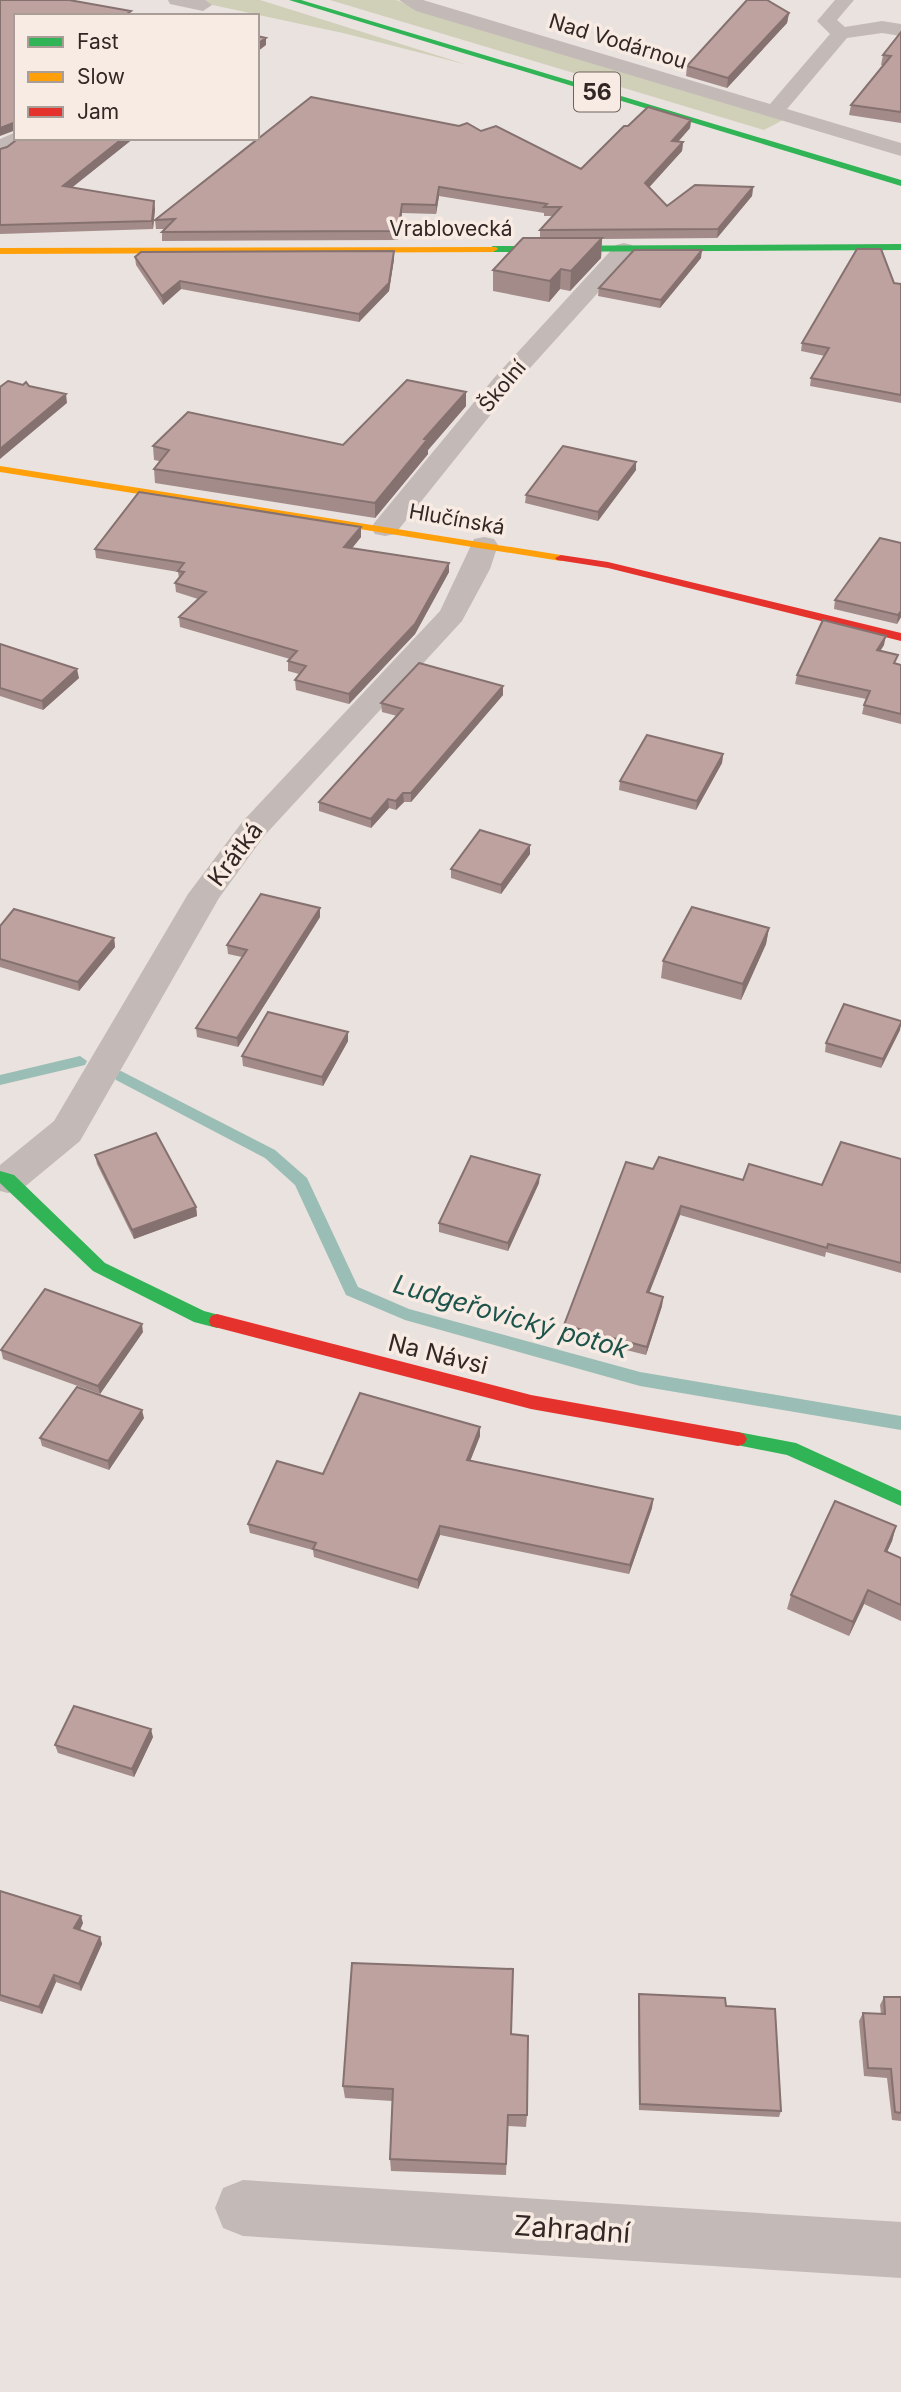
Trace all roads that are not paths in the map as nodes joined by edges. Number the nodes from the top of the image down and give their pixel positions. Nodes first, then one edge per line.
1 (177, 0) edge
2 (293, 0) edge
3 (408, 0) edge
4 (845, 0) edge
5 (195, 10) edge
6 (901, 30) edge
7 (841, 33) junction
8 (774, 112) junction
9 (901, 150) edge
10 (901, 183) edge
11 (901, 247) edge
12 (624, 250) junction
13 (0, 251) edge
14 (0, 469) edge
15 (385, 528) junction
16 (484, 545) junction
17 (901, 637) edge
18 (4, 1178) edge
19 (901, 1499) edge
20 (243, 2208) dead end
21 (901, 2250) edge

1 - 5 street
2 - 10 street, 56
3 - 8 street, Nad Vodárnou
4 - 7 street
6 - 7 street
7 - 8 street
8 - 9 street, Nad Vodárnou
11 - 12 street, Vrablovecká
12 - 13 street, Vrablovecká
12 - 15 street, Školní
14 - 15 street, Hlučínská
15 - 16 street, Hlučínská
16 - 17 street, Hlučínská
16 - 18 street, Krátká
18 - 19 street, Na Návsi
20 - 21 street, Zahradní

